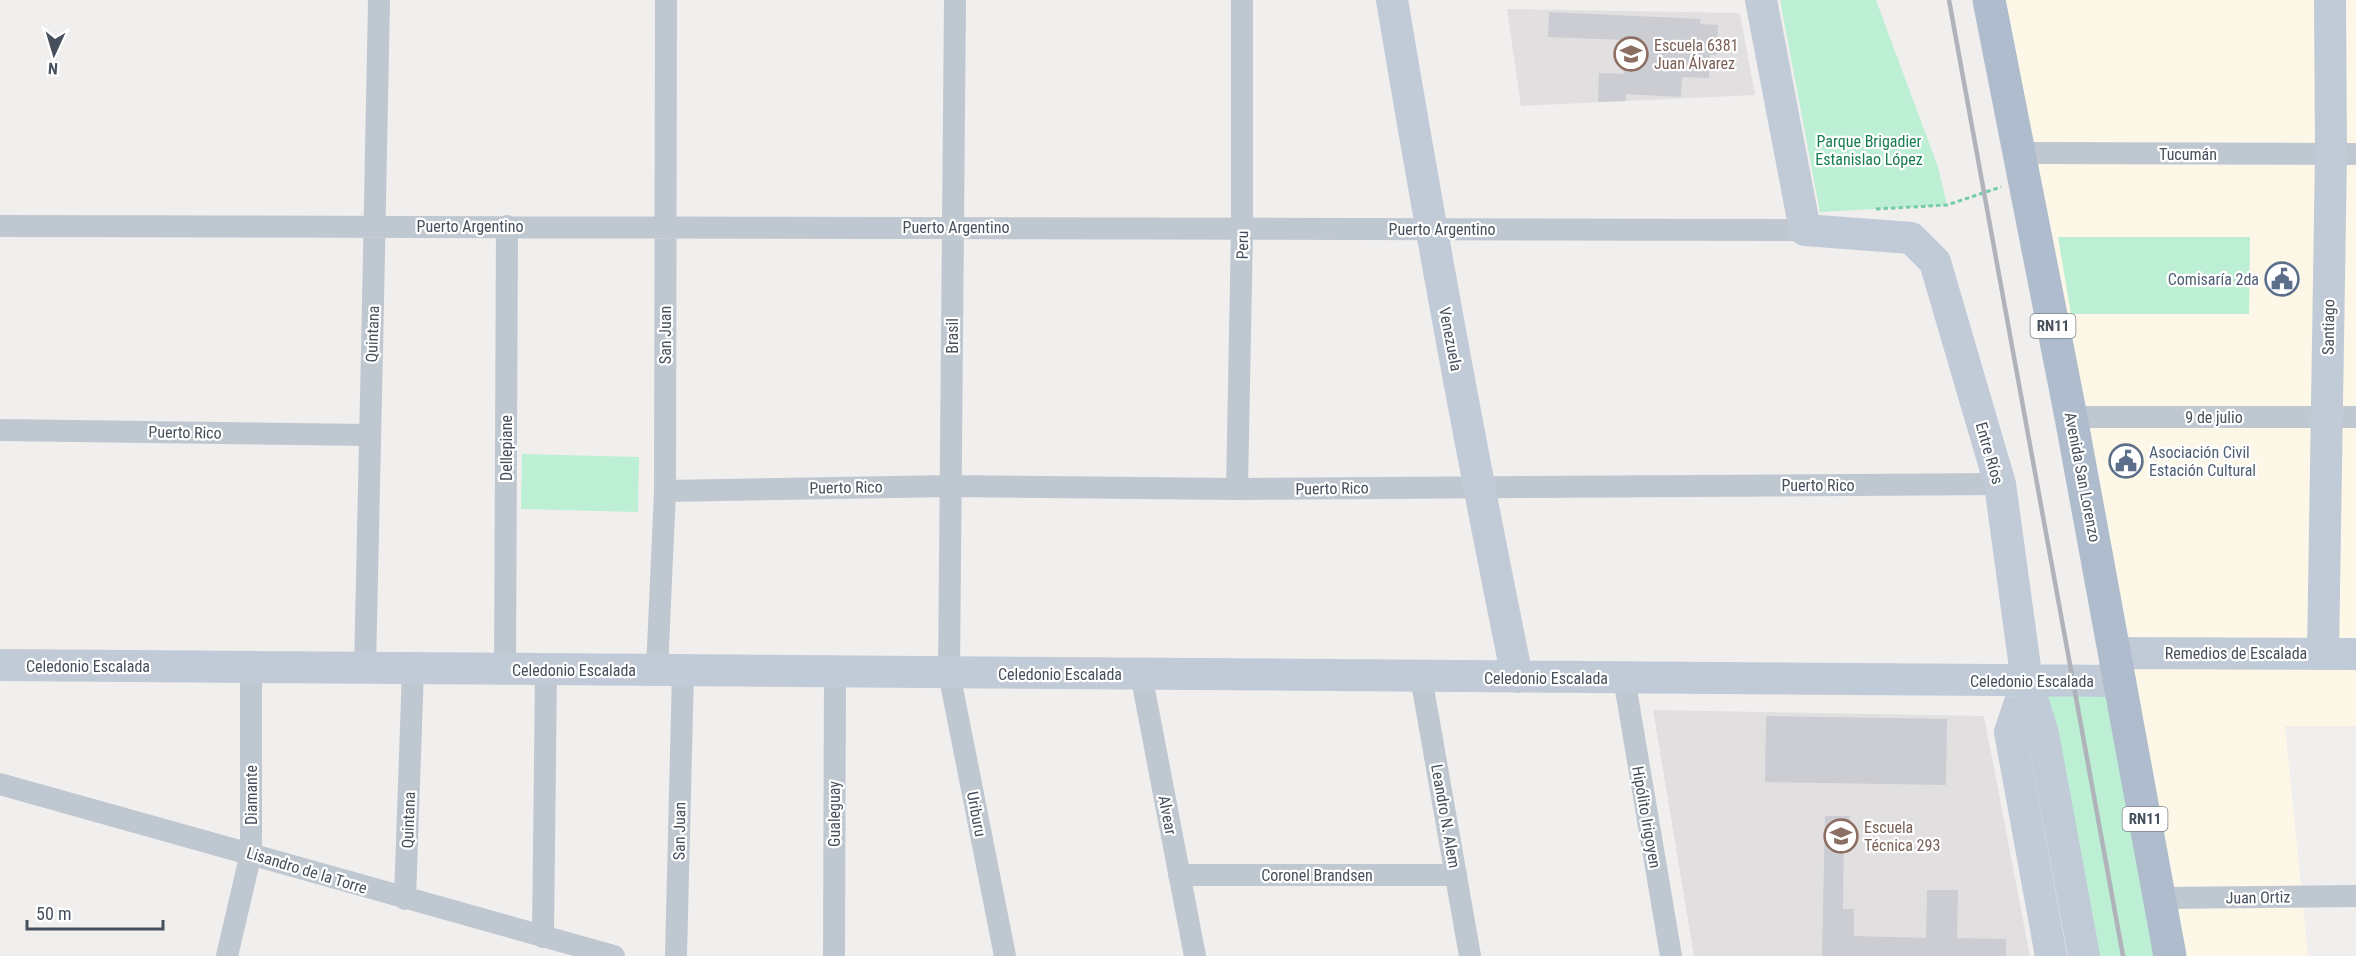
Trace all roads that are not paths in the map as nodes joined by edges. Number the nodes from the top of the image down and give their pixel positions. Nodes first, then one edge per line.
1 (379, 0) edge
2 (666, 0) edge
3 (955, 0) edge
4 (1242, 0) edge
5 (1392, 0) edge
6 (1761, 0) edge
7 (1989, 0) edge
8 (2330, 0) edge
9 (2344, 154) edge
10 (2023, 167) junction
11 (375, 225) junction
12 (0, 226) edge
13 (507, 226) junction
14 (952, 227) junction
15 (664, 228) junction
16 (1430, 229) junction
17 (1242, 230) junction
18 (1805, 230) junction
19 (1911, 238) joint
20 (2071, 417) junction
21 (2341, 418) edge
22 (0, 430) edge
23 (369, 435) junction
24 (2000, 484) junction
25 (952, 486) junction
26 (1478, 487) junction
27 (1237, 489) junction
28 (664, 491) junction
29 (2323, 654) junction
30 (2356, 654) edge
31 (0, 665) edge
32 (251, 667) junction
33 (2118, 667) junction
34 (365, 668) junction
35 (413, 669) junction
36 (505, 669) junction
37 (546, 670) junction
38 (670, 671) junction
39 (835, 672) junction
40 (949, 673) junction
41 (1141, 674) junction
42 (1421, 677) junction
43 (1517, 677) junction
44 (1624, 678) junction
45 (2027, 681) junction
46 (0, 784) edge
47 (251, 853) junction
48 (1179, 875) junction
49 (1456, 875) junction
50 (2356, 896) edge
51 (2160, 898) junction
52 (405, 899) junction
53 (543, 937) junction
54 (227, 956) edge
55 (614, 956) edge
56 (676, 956) edge
57 (834, 956) edge
58 (1005, 956) edge
59 (1194, 956) edge
60 (1470, 956) edge
61 (1671, 956) edge
62 (2051, 956) edge
63 (2084, 956) edge
64 (2170, 956) edge

1 - 11 street, Quintana
2 - 15 street, San Juan
3 - 14 street, Brasil
4 - 17 street, Peru
5 - 16 street, Venezuela
6 - 18 street
7 - 10 main road, Avenida San Lorenzo / RN11
8 - 9 street, Santiago
9 - 10 street, Tucumán
9 - 21 street, Santiago
10 - 20 main road, Avenida San Lorenzo / RN11
11 - 12 street, Puerto Argentino
11 - 13 street, Puerto Argentino
11 - 23 street, Quintana
13 - 15 street, Puerto Argentino
13 - 36 street, Dellepiane
14 - 15 street, Puerto Argentino
14 - 17 street, Puerto Argentino
14 - 25 street, Brasil
15 - 28 street, San Juan
16 - 17 street, Puerto Argentino
16 - 18 street, Puerto Argentino
16 - 26 street, Venezuela
17 - 27 street, Peru
18 - 19 street, Puerto Argentino
19 - 24 street, Entre Ríos
20 - 21 street, 9 de julio
20 - 33 main road, Avenida San Lorenzo / RN11
21 - 29 street, Santiago
22 - 23 street, Puerto Rico
23 - 34 street, Quintana
24 - 26 street, Puerto Rico
24 - 45 street, Entre Ríos
25 - 27 street, Puerto Rico
25 - 28 street, Puerto Rico
25 - 40 street, Brasil
26 - 27 street, Puerto Rico
26 - 43 street, Venezuela
28 - 38 street, San Juan
29 - 30 street, Remedios de Escalada
29 - 33 street, Remedios de Escalada
31 - 32 street, Celedonio Escalada
32 - 34 street, Celedonio Escalada
32 - 47 street, Diamante
33 - 45 street, Celedonio Escalada
33 - 51 main road, Avenida San Lorenzo / RN11
34 - 35 street, Celedonio Escalada
35 - 36 street, Celedonio Escalada
35 - 52 street, Quintana
36 - 37 street, Celedonio Escalada
37 - 38 street, Celedonio Escalada
37 - 53 street
38 - 39 street, Celedonio Escalada
38 - 56 street, San Juan
39 - 40 street, Celedonio Escalada
39 - 57 street, Gualeguay
40 - 41 street, Celedonio Escalada
40 - 58 street, Uriburu
41 - 42 street, Celedonio Escalada
41 - 48 street, Alvear
42 - 43 street, Celedonio Escalada
42 - 49 street, Leandro N. Alem
43 - 44 street, Celedonio Escalada
44 - 45 street, Celedonio Escalada
44 - 61 street, Hipólito Irigoyen
45 - 62 street, Entre Ríos
45 - 63 street, Entre Ríos
46 - 47 street, Lisandro de la Torre
47 - 52 street, Lisandro de la Torre
47 - 54 street, Diamante
48 - 49 street, Coronel Brandsen
48 - 59 street, Alvear
49 - 60 street, Leandro N. Alem
50 - 51 street, Juan Ortiz
51 - 64 main road, Avenida San Lorenzo / RN11
52 - 53 street, Lisandro de la Torre
53 - 55 street, Lisandro de la Torre

